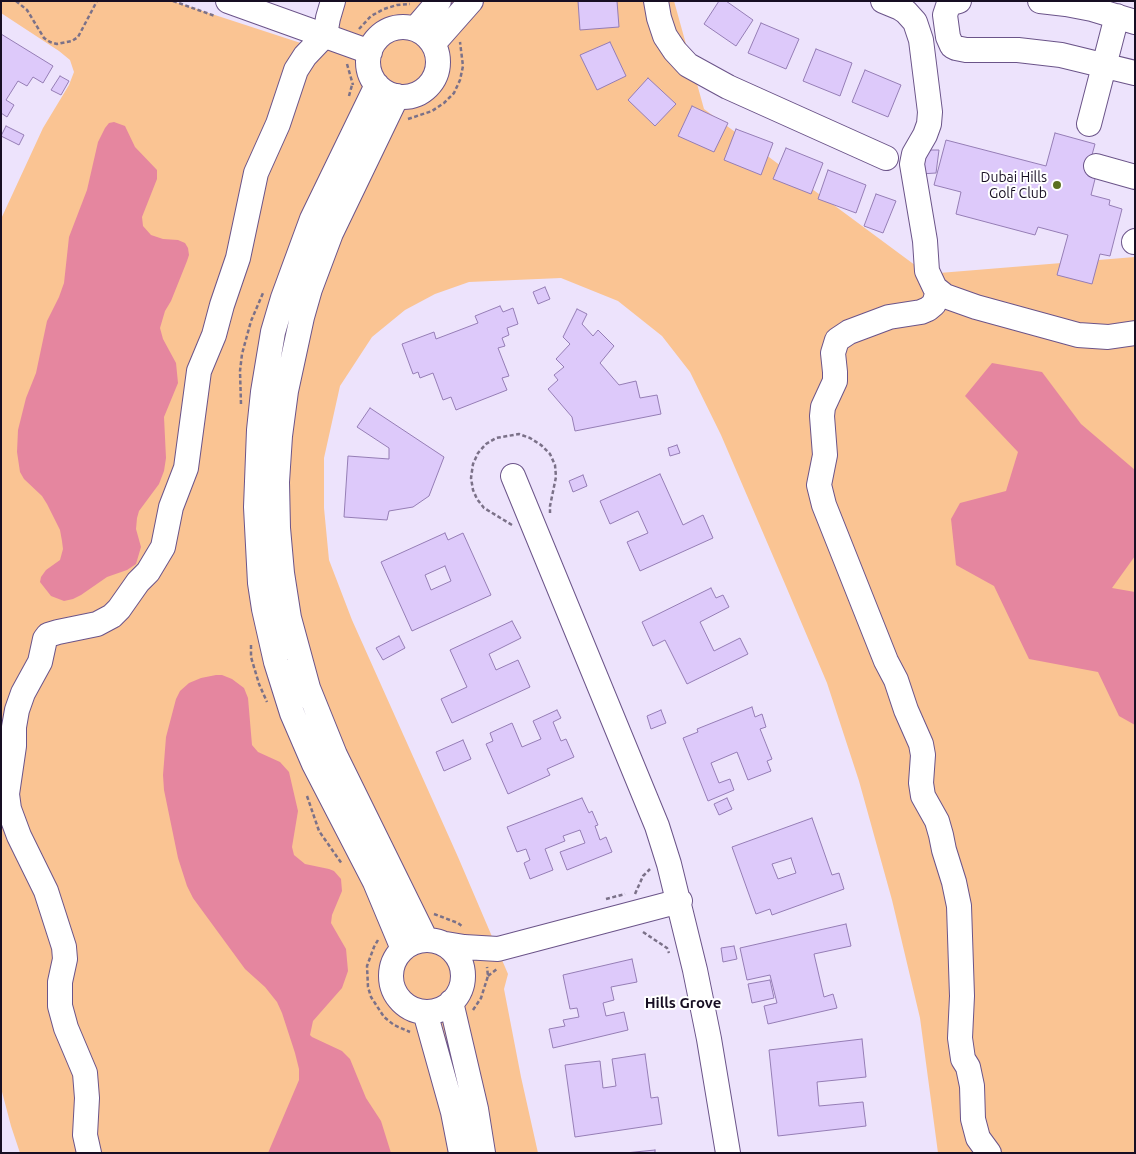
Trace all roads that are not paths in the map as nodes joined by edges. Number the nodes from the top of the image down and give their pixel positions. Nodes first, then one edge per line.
1 (228, 1) edge
2 (334, 1) edge
3 (439, 1) edge
4 (471, 1) edge
5 (656, 1) edge
6 (882, 1) edge
7 (959, 1) edge
8 (1040, 1) edge
9 (1126, 19) edge
10 (415, 29) junction
11 (325, 35) junction
12 (433, 44) junction
13 (370, 52) junction
14 (1104, 65) junction
15 (1135, 73) edge
16 (387, 99) junction
17 (1089, 124) dead end
18 (886, 158) dead end
19 (1096, 166) dead end
20 (1135, 177) edge
21 (938, 290) junction
22 (1135, 332) edge
23 (513, 476) dead end
24 (680, 901) junction
25 (436, 942) junction
26 (403, 949) junction
27 (501, 957) junction
28 (457, 994) junction
29 (425, 1012) junction
30 (88, 1153) edge
31 (460, 1153) edge
32 (483, 1153) edge
33 (728, 1153) edge
34 (989, 1153) edge

1 - 11 street
2 - 11 street
3 - 10 street
4 - 12 street
5 - 18 street
6 - 21 street
7 - 14 street
8 - 9 street
9 - 14 street
10 - 12 street
10 - 13 street
11 - 13 street
11 - 30 street
12 - 16 street
13 - 16 street
14 - 15 street
14 - 17 street
16 - 25 street
16 - 26 street
19 - 20 street
21 - 22 street
21 - 34 street
23 - 24 street
24 - 27 street
24 - 33 street
25 - 26 street
25 - 27 street
25 - 28 street
26 - 29 street
27 - 28 street
28 - 29 street
28 - 32 street
29 - 31 street

